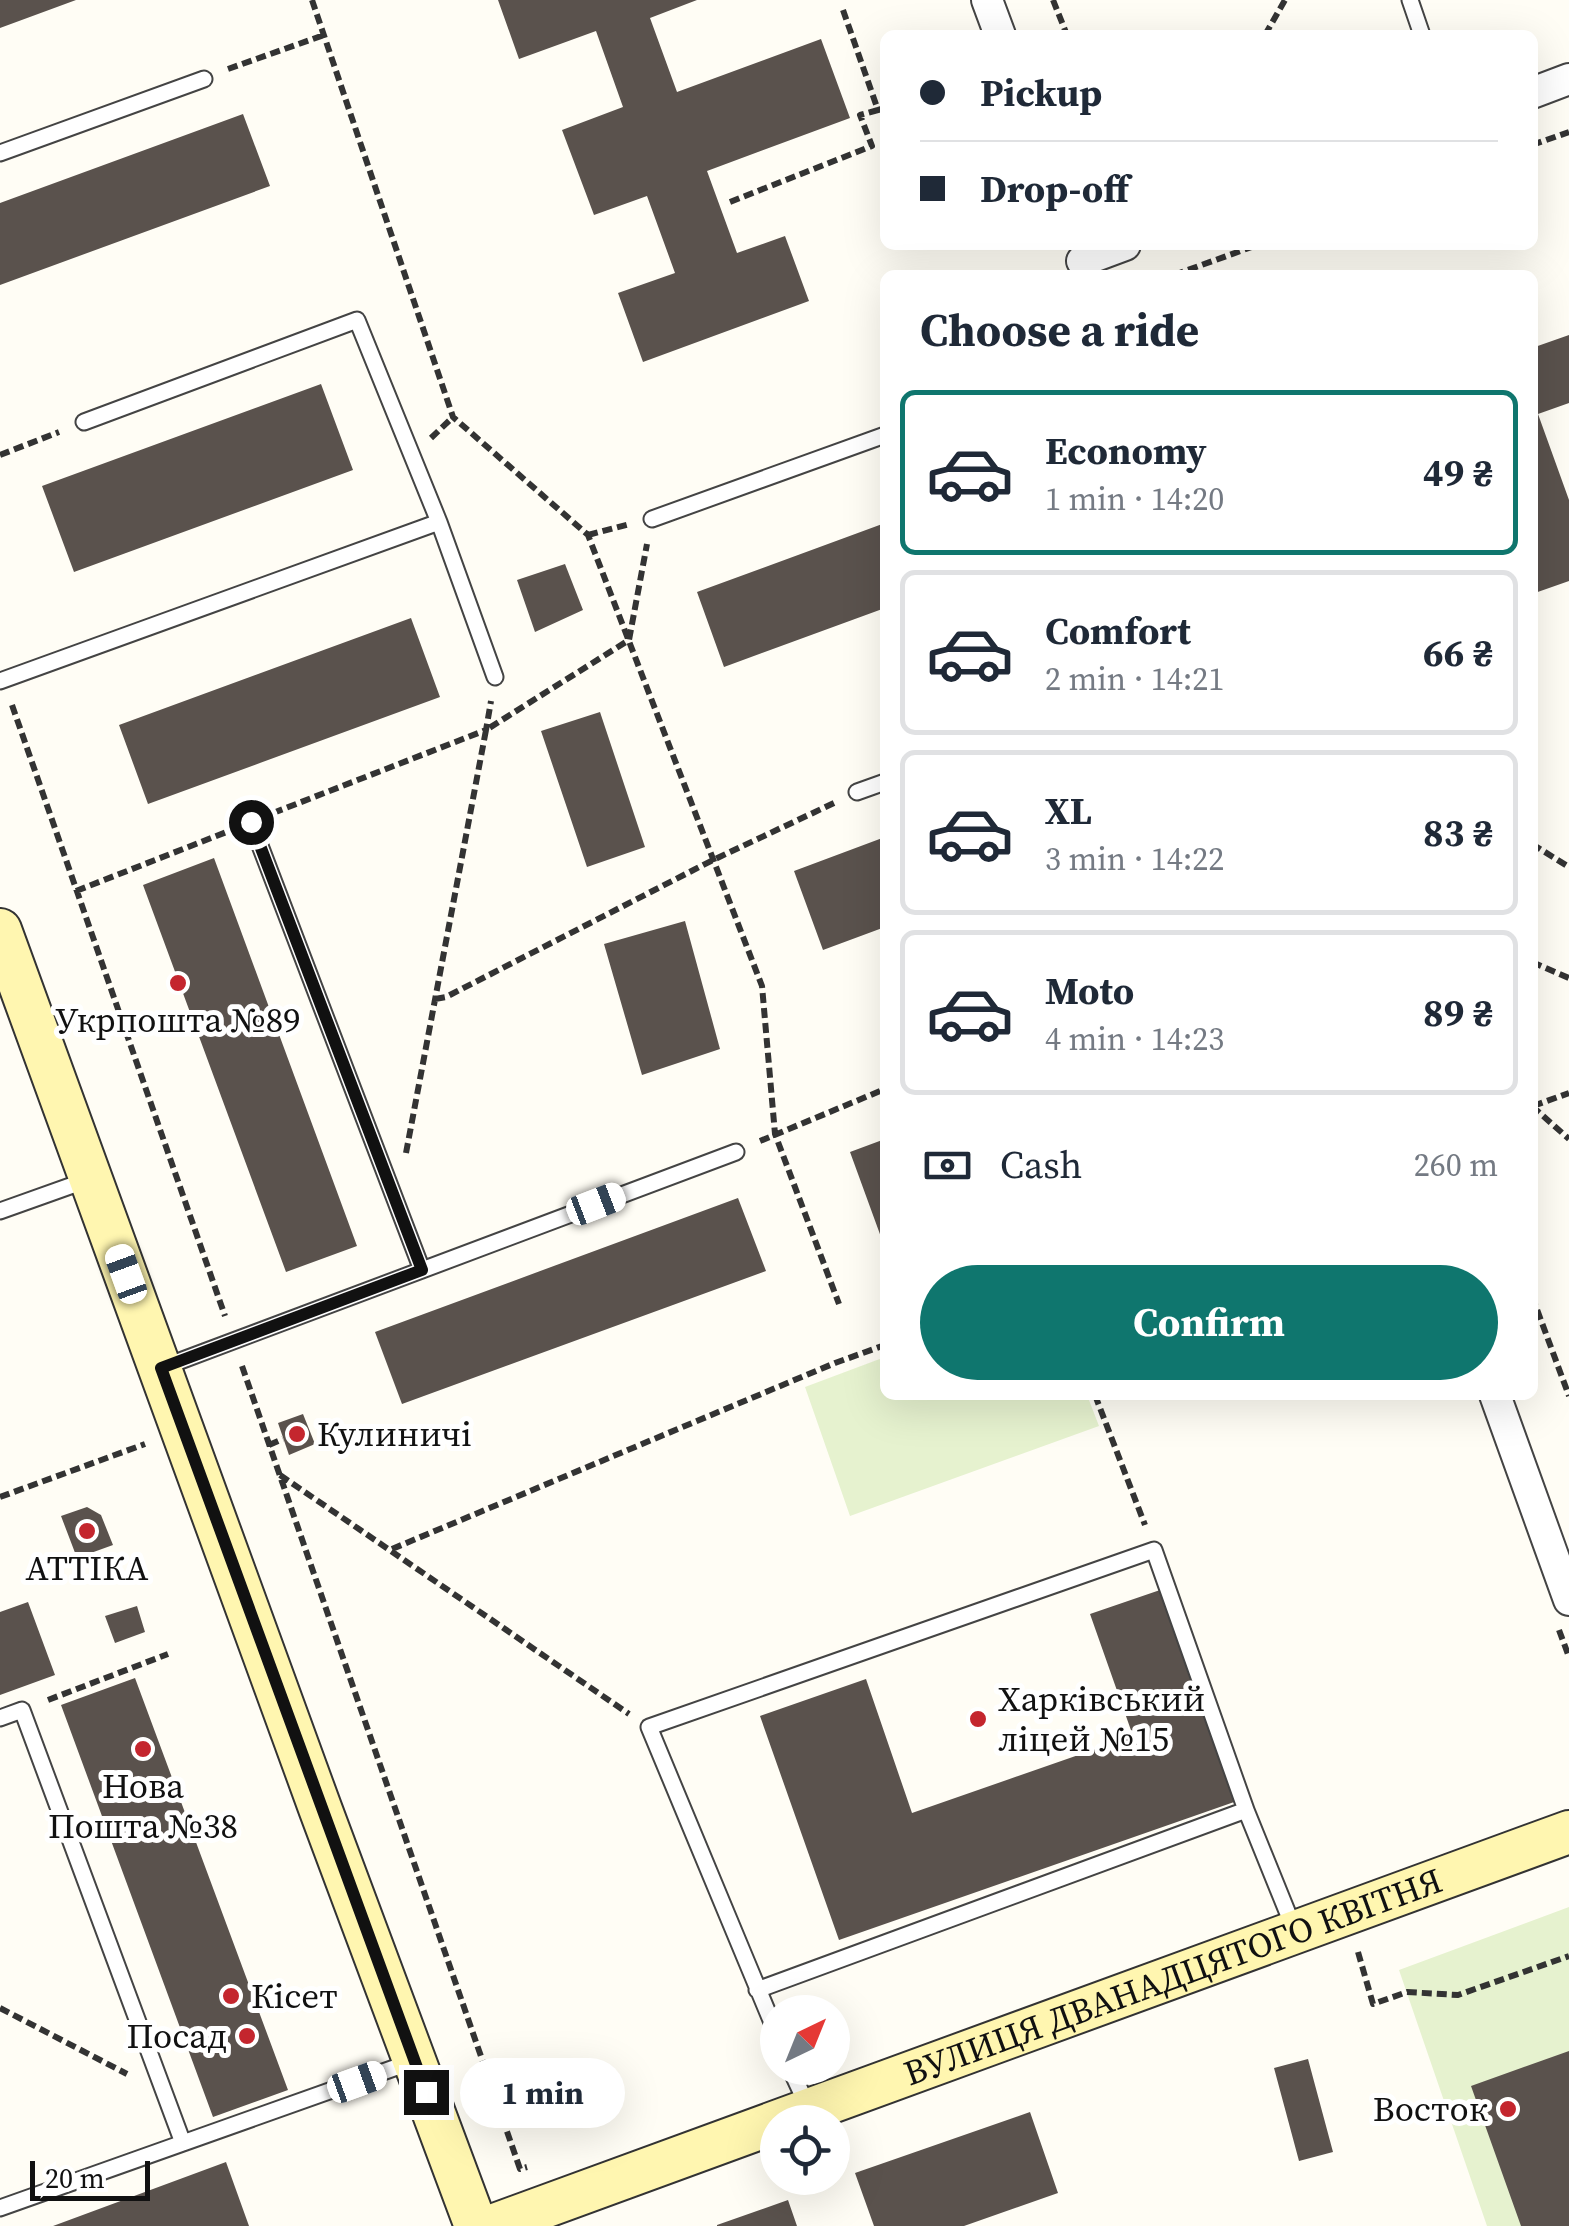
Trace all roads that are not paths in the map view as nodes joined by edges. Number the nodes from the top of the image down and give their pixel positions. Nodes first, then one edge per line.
1 (987, 0) edge
2 (1410, 0) edge
3 (998, 30) edge
4 (1420, 30) edge
5 (204, 79) road end
6 (1569, 79) edge
7 (1538, 91) edge
8 (0, 153) edge
9 (1111, 250) edge
10 (1082, 260) edge
11 (84, 422) road end
12 (880, 436) edge
13 (652, 519) road end
14 (438, 522) junction
15 (495, 677) dead end
16 (2, 681) edge
17 (880, 784) edge
18 (858, 792) road end
19 (251, 822) road end
20 (0, 930) edge
21 (736, 1152) road end
22 (91, 1178) junction
23 (0, 1211) edge
24 (422, 1270) junction
25 (161, 1368) junction
26 (1496, 1400) edge
27 (1569, 1600) edge
28 (0, 1718) edge
29 (1246, 1810) junction
30 (1569, 1832) edge
31 (1295, 1933) junction
32 (758, 1990) junction
33 (760, 1995) edge
34 (415, 2061) junction
35 (826, 2105) edge
36 (760, 2129) edge
37 (183, 2143) junction
38 (0, 2208) edge
39 (476, 2226) edge
40 (492, 2226) edge

1 - 3 street
2 - 4 lane
5 - 8 lane
6 - 7 street
9 - 10 street
11 - 14 lane
12 - 13 lane
14 - 15 lane
14 - 16 lane
17 - 18 lane
19 - 24 lane
20 - 22 main road
21 - 24 lane
22 - 23 lane
22 - 25 main road
24 - 25 lane
25 - 34 main road
26 - 27 street
28 - 37 lane
29 - 31 lane
29 - 32 lane
29 - 32 lane
30 - 31 main road, ВУЛИЦЯ ДВАНАДЦЯТОГО КВІТНЯ
31 - 35 main road, ВУЛИЦЯ ДВАНАДЦЯТОГО КВІТНЯ
32 - 33 lane
34 - 37 lane
34 - 39 main road
36 - 40 main road, ВУЛИЦЯ ДВАНАДЦЯТОГО КВІТНЯ
37 - 38 lane

